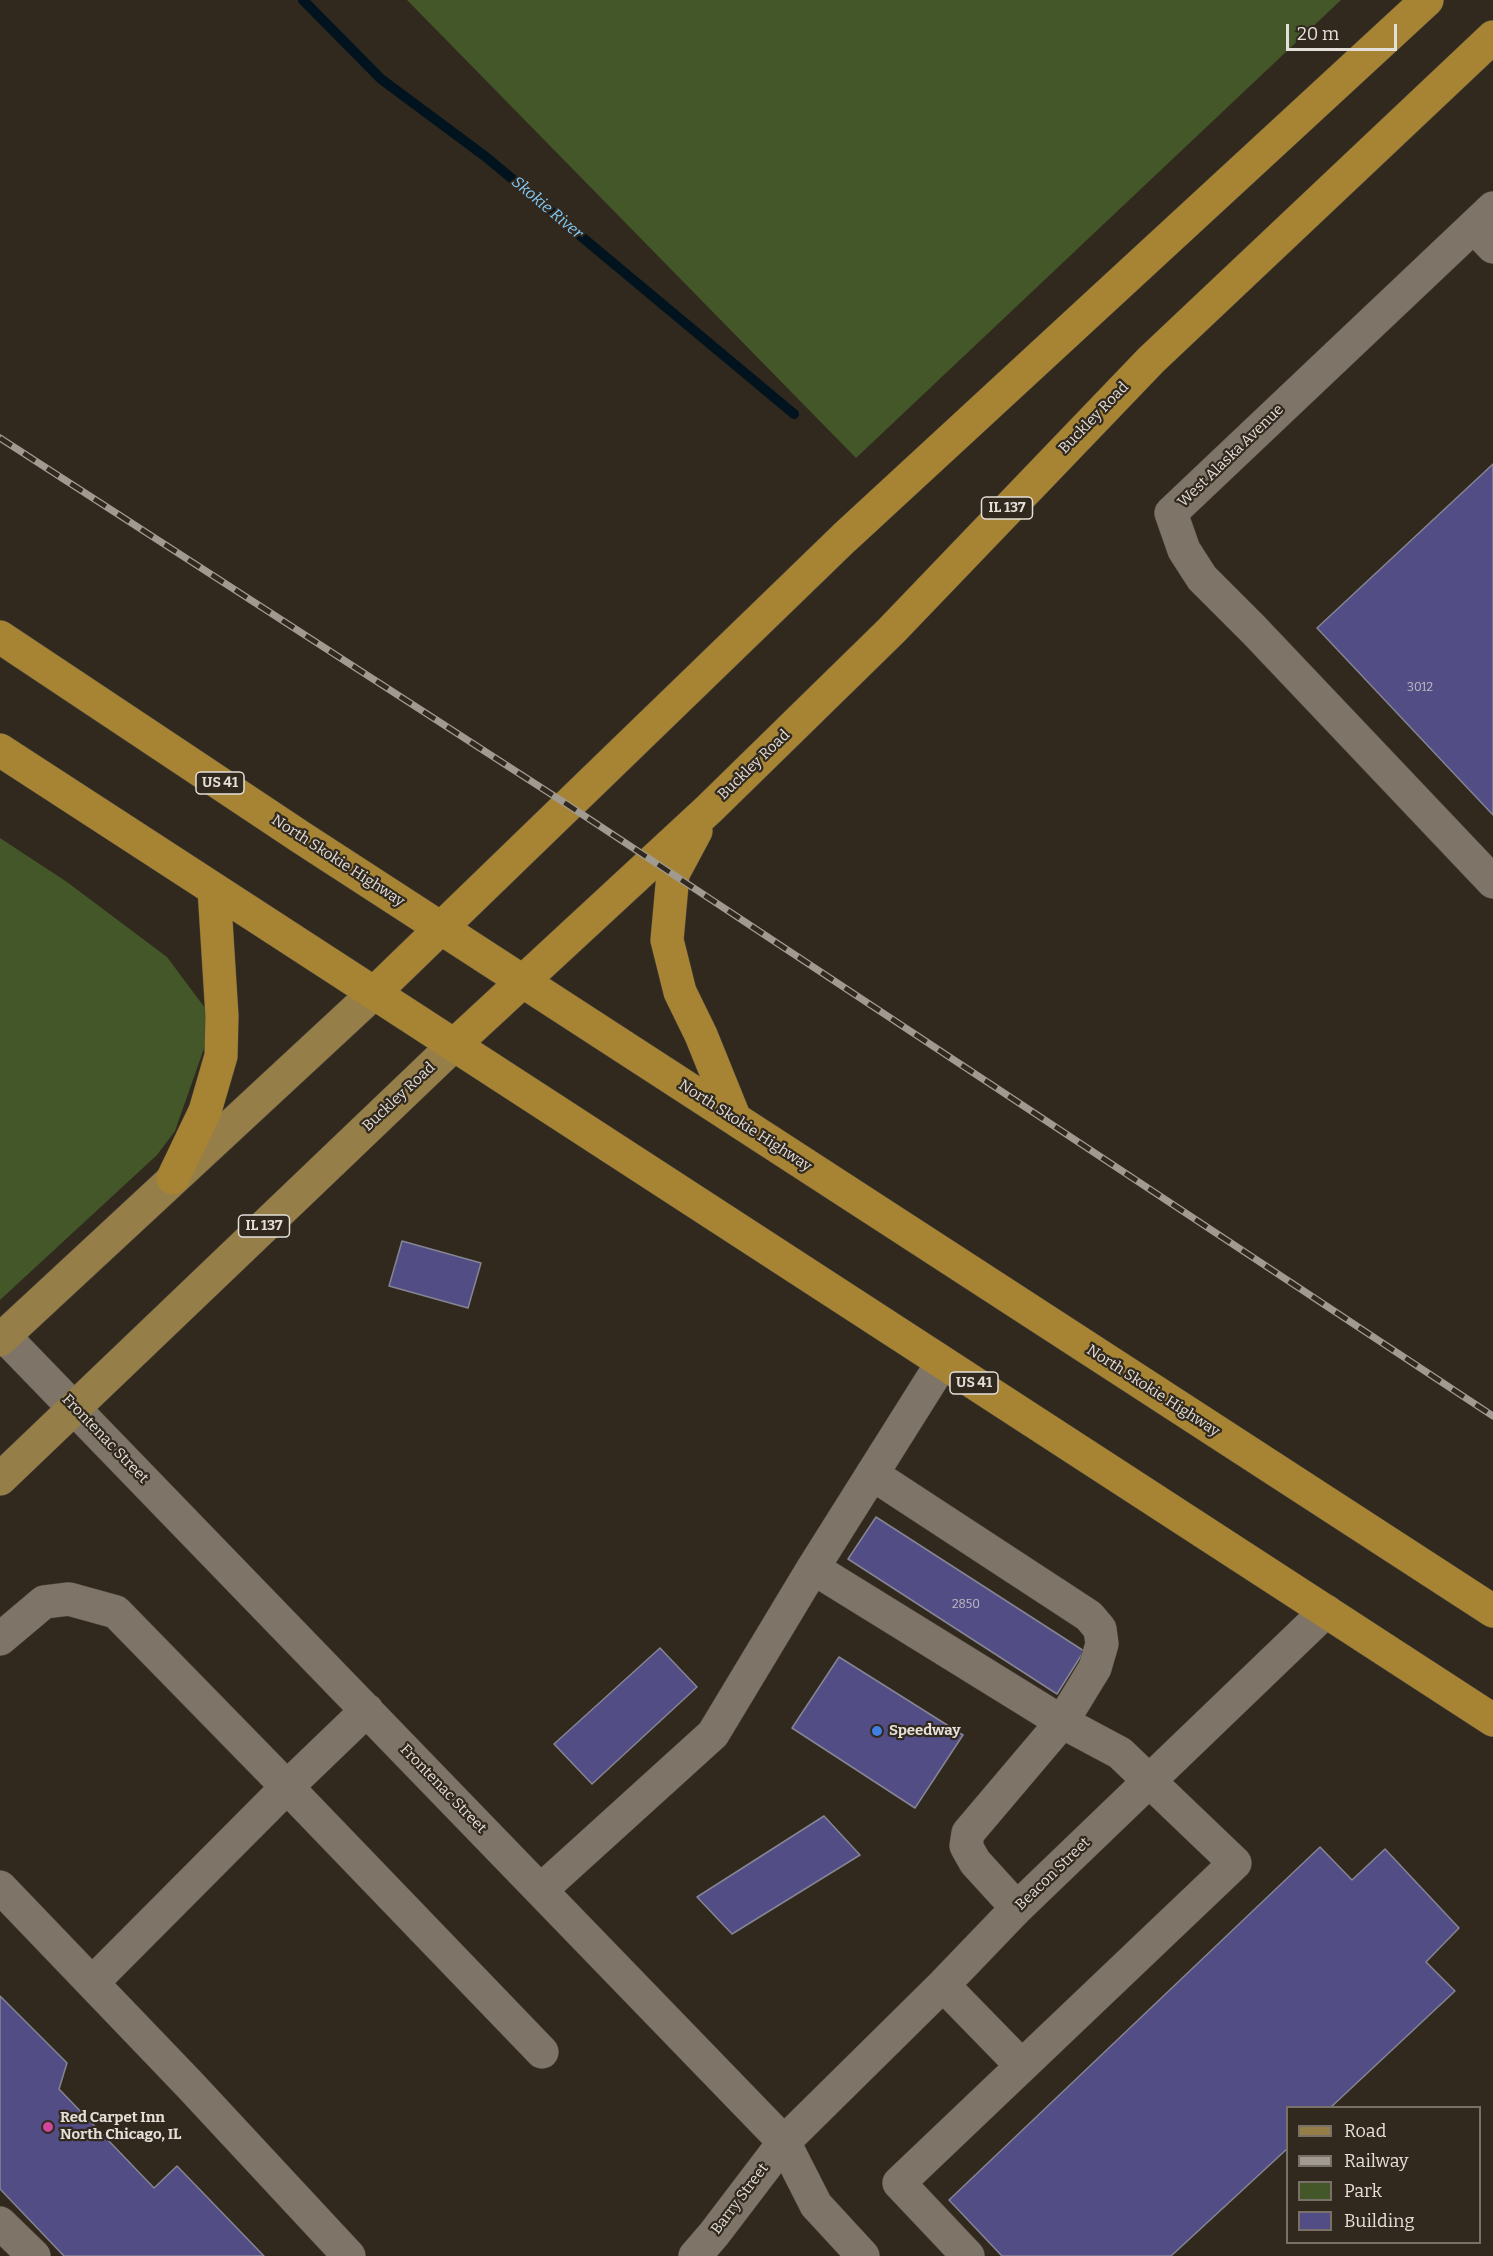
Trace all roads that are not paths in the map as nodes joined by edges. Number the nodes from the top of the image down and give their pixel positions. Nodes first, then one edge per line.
1 (1426, 0) edge
2 (1493, 37) edge
3 (1487, 227) edge
4 (0, 637) edge
5 (0, 750) edge
6 (709, 808) junction
7 (1493, 882) edge
8 (214, 889) junction
9 (441, 927) junction
10 (523, 981) junction
11 (375, 992) junction
12 (455, 1044) junction
13 (735, 1119) junction
14 (173, 1178) junction
15 (2, 1338) edge
16 (942, 1363) junction
17 (75, 1408) junction
18 (872, 1474) junction
19 (0, 1479) edge
20 (813, 1568) junction
21 (1326, 1611) junction
22 (1493, 1611) edge
23 (0, 1639) edge
24 (367, 1710) junction
25 (1493, 1720) edge
26 (1062, 1722) junction
27 (1150, 1782) junction
28 (287, 1786) junction
29 (0, 1887) edge
30 (541, 1890) junction
31 (1017, 1908) junction
32 (92, 1983) junction
33 (943, 1985) junction
34 (542, 2052) dead end
35 (1022, 2066) junction
36 (784, 2142) junction
37 (0, 2223) edge
38 (34, 2256) edge
39 (350, 2256) edge
40 (695, 2256) edge
41 (862, 2256) edge
42 (968, 2256) edge

1 - 9 highway
2 - 6 highway, Buckley Road / IL 137
3 - 7 street, West Alaska Avenue
4 - 9 highway, North Skokie Highway / US 41
5 - 8 highway, US 41
6 - 10 highway, Buckley Road / IL 137
6 - 13 highway
8 - 11 highway, US 41
8 - 14 highway
9 - 10 highway, North Skokie Highway / US 41
9 - 11 highway
10 - 12 highway, Buckley Road / IL 137
10 - 13 highway, North Skokie Highway / US 41
11 - 12 highway, US 41
11 - 14 main road
12 - 16 highway, US 41
12 - 17 main road, Buckley Road / IL 137
13 - 22 highway, North Skokie Highway / US 41
14 - 15 main road
15 - 17 street, Frontenac Street
16 - 18 street
16 - 21 highway, US 41
17 - 19 main road, Buckley Road / IL 137
17 - 24 street, Frontenac Street
18 - 20 street
18 - 26 street
20 - 26 street
20 - 30 street
21 - 25 highway, US 41
21 - 27 street, Beacon Street
23 - 28 street
24 - 28 street
24 - 30 street, Frontenac Street
26 - 27 street
26 - 31 street
27 - 31 street, Beacon Street
27 - 35 street
28 - 32 street
28 - 34 street
29 - 32 street
30 - 36 street, Frontenac Street
31 - 33 street, Beacon Street
32 - 39 street
33 - 35 street
33 - 36 street, Beacon Street
35 - 42 street
36 - 40 street, Barry Street
36 - 41 street, Frontenac Street
37 - 38 street

